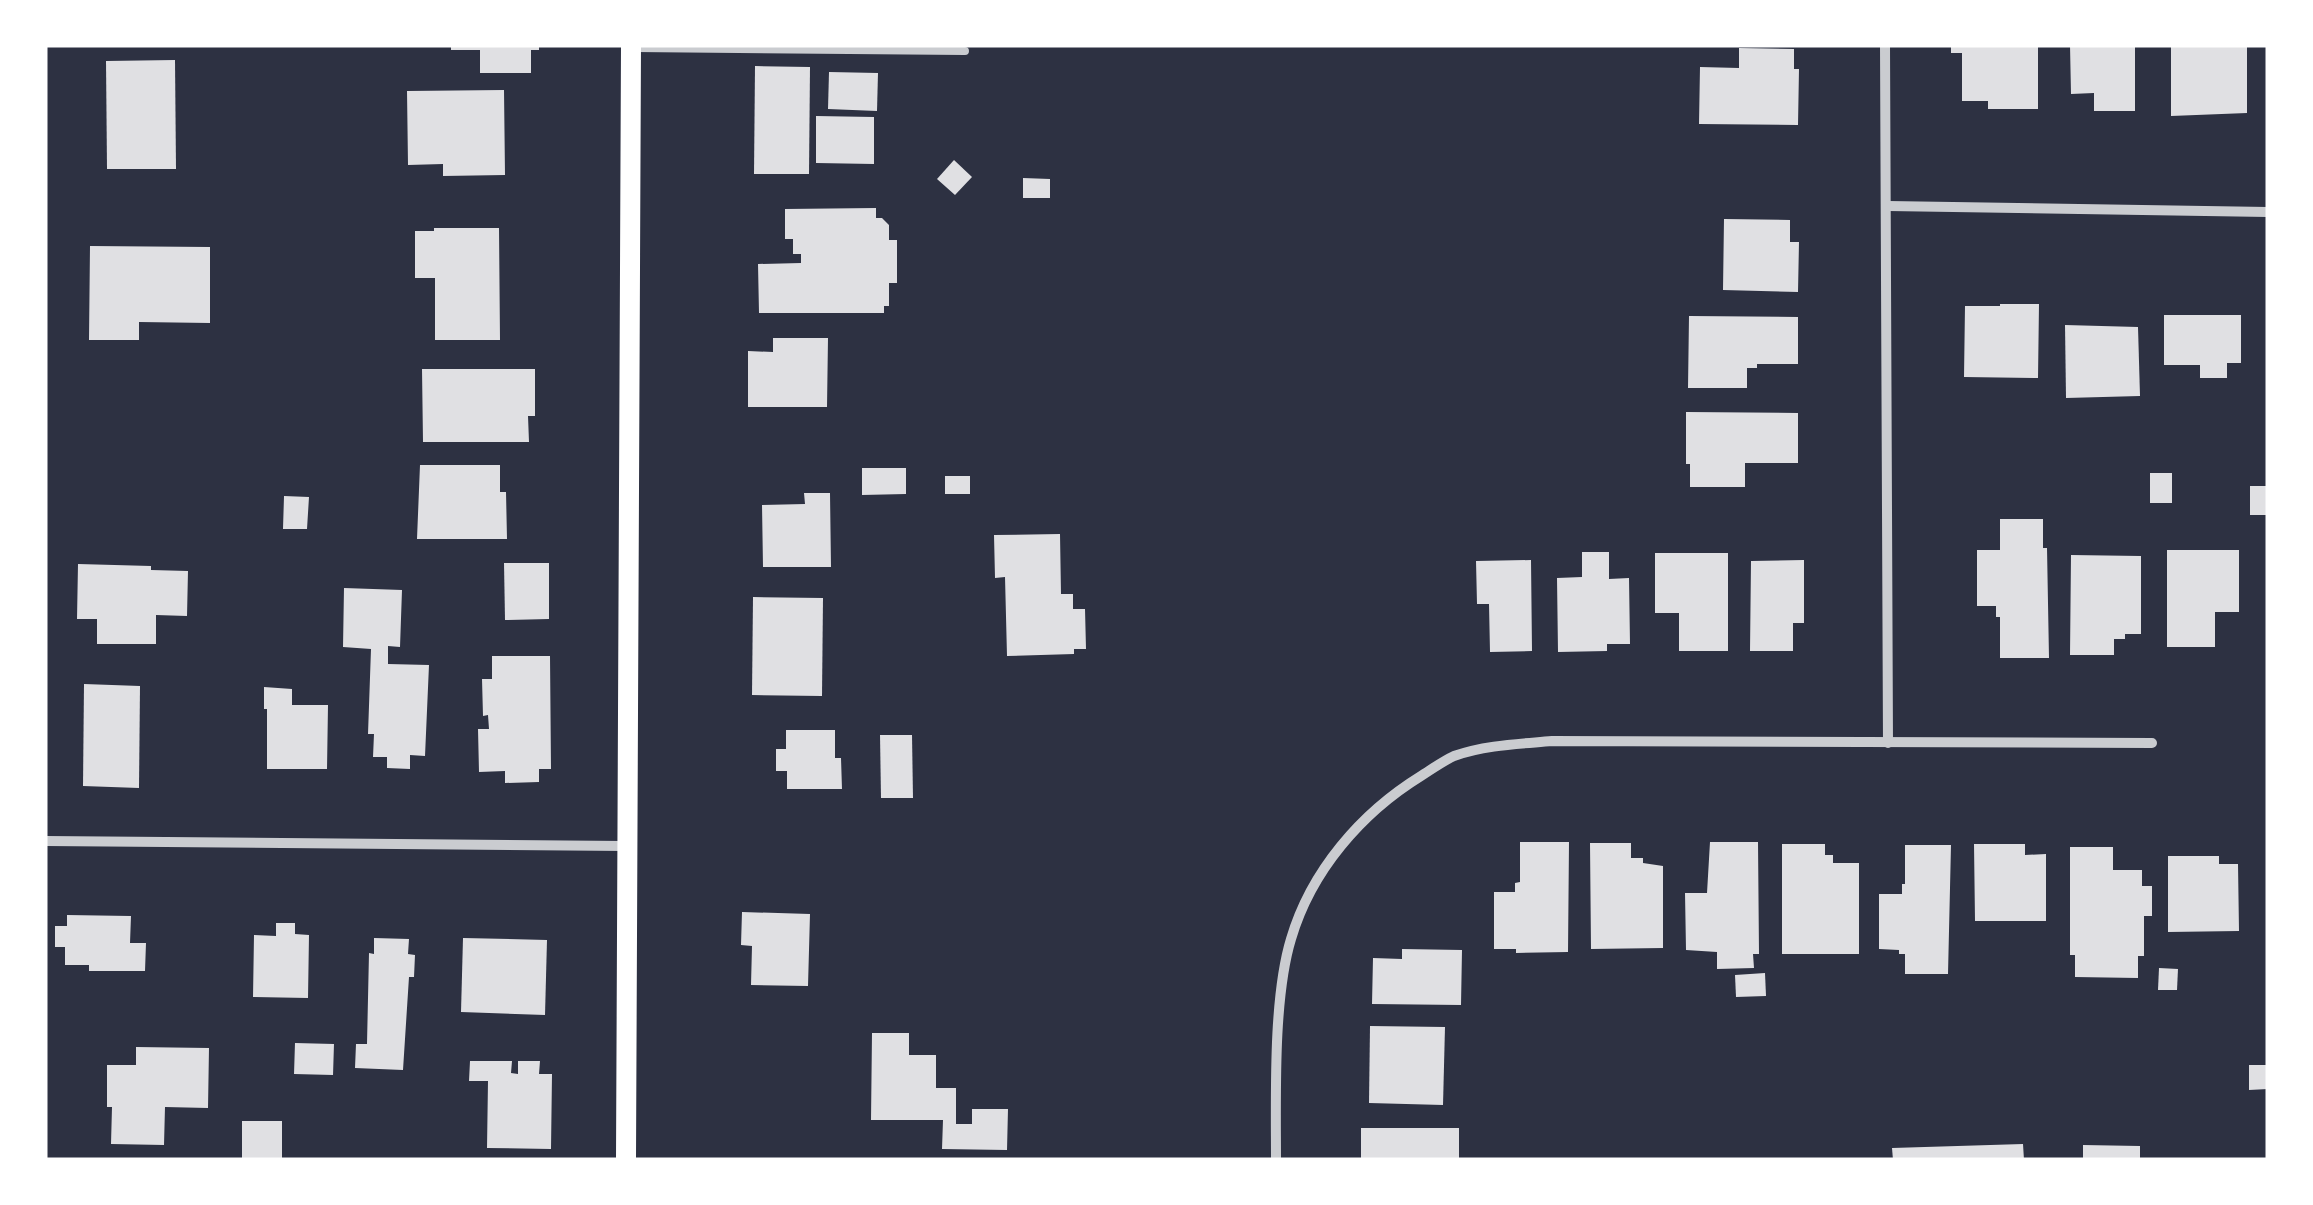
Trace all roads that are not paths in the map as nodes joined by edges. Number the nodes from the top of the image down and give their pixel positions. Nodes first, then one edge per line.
1 (1885, 45) edge
2 (630, 46) edge
3 (928, 48) edge
4 (965, 51) dead end
5 (1888, 206) junction
6 (2268, 212) edge
7 (1888, 742) junction
8 (2152, 742) dead end
9 (45, 842) edge
10 (625, 846) junction
11 (626, 1160) edge
12 (1276, 1160) edge

1 - 5 street
2 - 3 lane
2 - 10 main road
3 - 4 lane
5 - 6 street
5 - 7 street
7 - 8 street
7 - 12 street
9 - 10 street
10 - 11 main road

